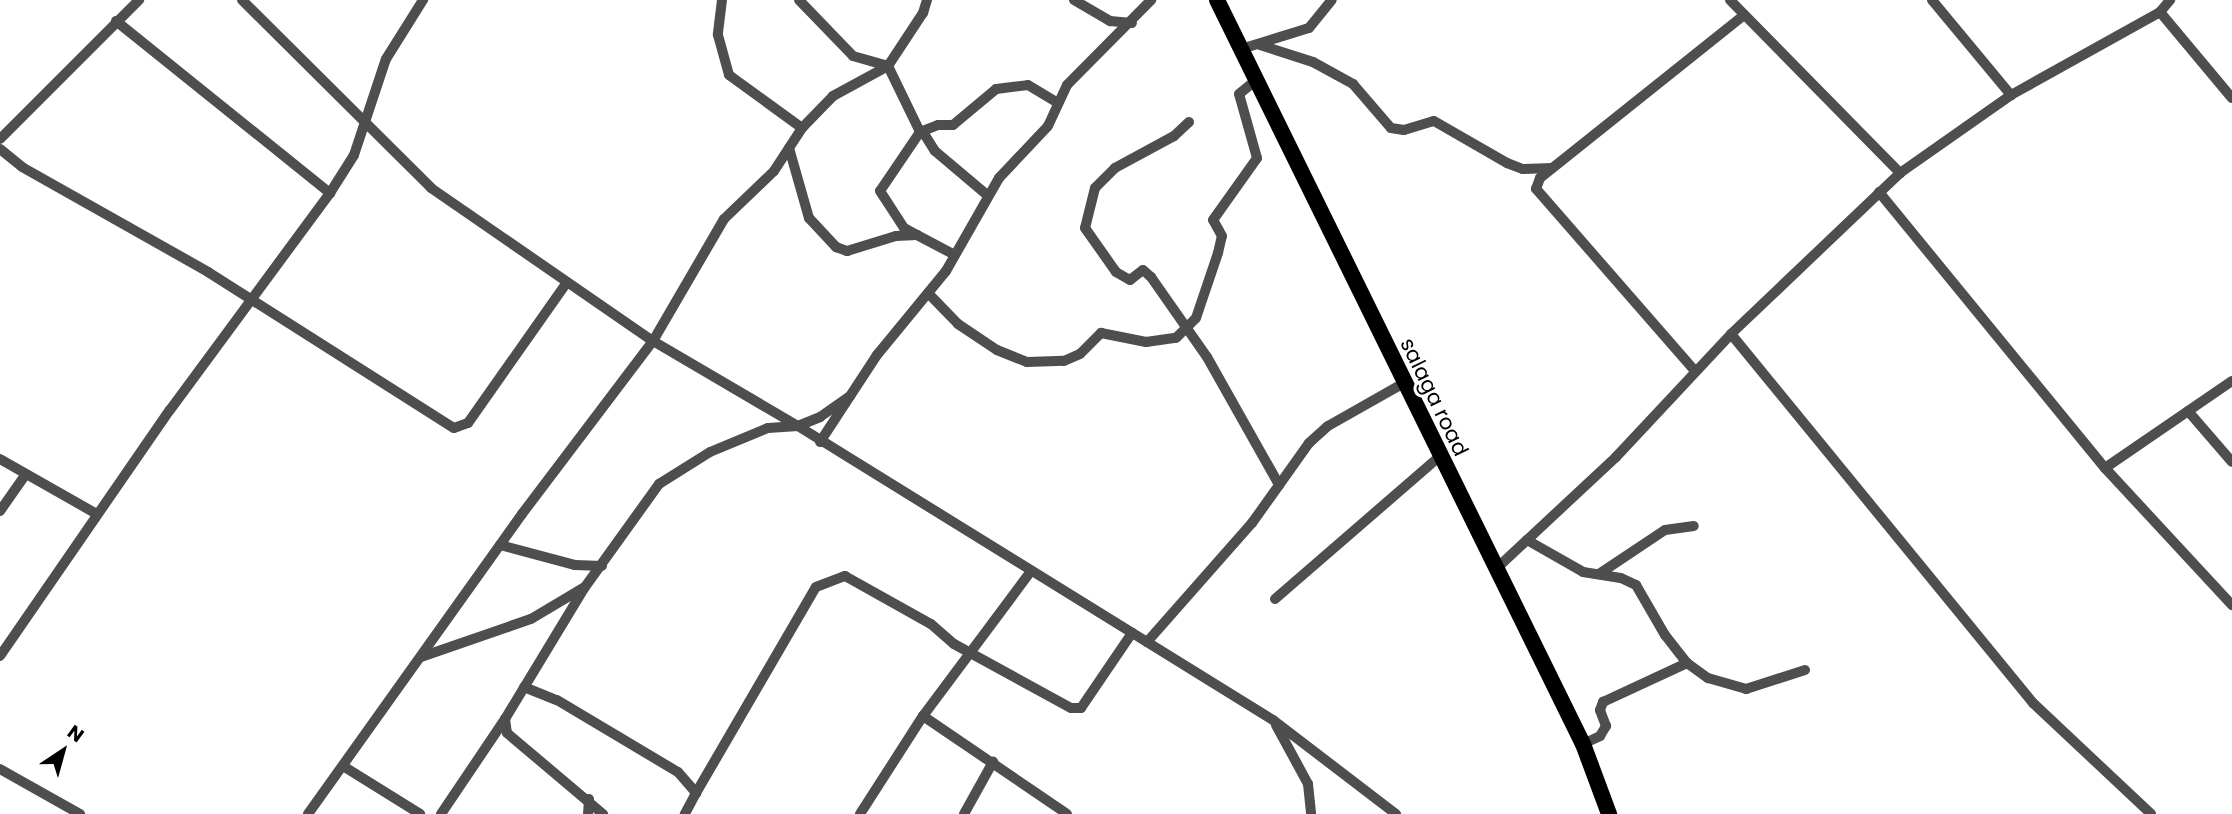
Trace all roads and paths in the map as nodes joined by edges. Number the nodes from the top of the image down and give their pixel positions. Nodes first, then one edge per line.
1 (139, 0) edge
2 (242, 0) edge
3 (423, 0) edge
4 (722, 0) edge
5 (799, 0) edge
6 (926, 0) edge
7 (1074, 0) edge
8 (1151, 0) edge
9 (1217, 0) edge
10 (1332, 0) edge
11 (1730, 0) edge
12 (1932, 0) edge
13 (2170, 0) edge
14 (2160, 12) junction
15 (1744, 15) junction
16 (116, 21) junction
17 (1132, 23) junction
18 (1260, 45) junction
19 (1241, 49) junction
20 (888, 66) junction
21 (1256, 80) junction
22 (2011, 95) junction
23 (2232, 98) edge
24 (1058, 103) junction
25 (367, 122) junction
26 (1189, 122) dead end
27 (802, 128) junction
28 (921, 132) junction
29 (0, 139) edge
30 (789, 148) junction
31 (0, 149) edge
32 (1553, 168) junction
33 (1900, 173) junction
34 (1880, 192) junction
35 (330, 193) junction
36 (988, 195) junction
37 (917, 235) junction
38 (953, 254) junction
39 (567, 282) junction
40 (928, 293) junction
41 (251, 300) junction
42 (1188, 327) junction
43 (1731, 334) junction
44 (653, 341) junction
45 (1695, 371) junction
46 (2232, 381) edge
47 (1404, 383) junction
48 (850, 396) junction
49 (2188, 411) junction
50 (798, 426) junction
51 (820, 442) junction
52 (1440, 456) junction
53 (0, 459) edge
54 (2232, 462) edge
55 (2105, 468) junction
56 (26, 474) junction
57 (1279, 485) junction
58 (0, 511) edge
59 (97, 514) junction
60 (1695, 526) dead end
61 (1527, 540) junction
62 (500, 545) junction
63 (602, 566) junction
64 (1497, 568) junction
65 (1031, 571) junction
66 (1599, 574) junction
67 (584, 587) junction
68 (1275, 599) dead end
69 (2232, 605) edge
70 (1132, 633) junction
71 (1147, 642) junction
72 (975, 652) junction
73 (0, 656) edge
74 (420, 657) junction
75 (1687, 663) junction
76 (1805, 670) dead end
77 (524, 687) junction
78 (923, 716) junction
79 (505, 719) junction
80 (1273, 720) junction
81 (1583, 744) junction
82 (993, 762) junction
83 (343, 766) junction
84 (0, 769) edge
85 (696, 793) junction
86 (589, 799) junction
87 (80, 814) edge
88 (308, 814) edge
89 (420, 814) edge
90 (440, 814) edge
91 (589, 814) edge
92 (603, 814) edge
93 (685, 814) edge
94 (860, 814) edge
95 (964, 814) edge
96 (1067, 814) edge
97 (1311, 814) edge
98 (1396, 814) edge
99 (1609, 814) edge
100 (2151, 814) edge

1 - 16 street
2 - 25 street
3 - 25 street
4 - 27 street
5 - 20 street
6 - 20 street
7 - 17 street
8 - 17 street
9 - 19 main road, salaga road
10 - 18 street
11 - 15 street
12 - 22 street
13 - 14 street
14 - 22 street
14 - 23 street
15 - 32 street
15 - 33 street
16 - 29 street
16 - 35 street
17 - 24 street
18 - 19 street
18 - 32 street
19 - 21 main road, salaga road
20 - 27 street
20 - 28 street
21 - 42 street
21 - 47 main road, salaga road
22 - 33 street
24 - 28 street
24 - 36 street
25 - 35 street
25 - 39 street
26 - 42 street
27 - 30 street
28 - 36 street
28 - 37 street
30 - 37 street
30 - 44 street
31 - 41 street
32 - 45 street
33 - 34 street
34 - 43 street
34 - 55 street
35 - 41 street
36 - 38 street
37 - 38 street
38 - 40 street
39 - 41 street
39 - 44 street
40 - 42 street
40 - 48 street
41 - 59 street
42 - 57 street
43 - 45 street
43 - 100 street
44 - 50 street
44 - 62 street
45 - 61 street
46 - 49 street
47 - 52 main road, salaga road
47 - 57 street
48 - 50 street
48 - 51 street
49 - 54 street
49 - 55 street
50 - 51 street
50 - 63 street
51 - 65 street
52 - 64 main road, salaga road
52 - 68 street
53 - 56 street
55 - 69 street
56 - 58 street
56 - 59 street
57 - 71 street
59 - 73 street
60 - 66 street
61 - 64 street
61 - 66 street
62 - 63 street
62 - 74 street
63 - 67 street
64 - 81 main road, salaga road
65 - 70 street
65 - 72 street
66 - 75 street
67 - 74 street
67 - 77 street
70 - 71 street
70 - 72 street
71 - 80 street
72 - 78 street
72 - 85 street
74 - 83 street
75 - 76 street
75 - 81 street
77 - 79 street
77 - 85 street
78 - 82 street
78 - 94 street
79 - 86 street
79 - 90 street
80 - 97 street
80 - 98 street
81 - 99 main road, salaga road
82 - 95 street
82 - 96 street
83 - 88 street
83 - 89 street
84 - 87 street
85 - 93 street
86 - 91 street
86 - 92 street

